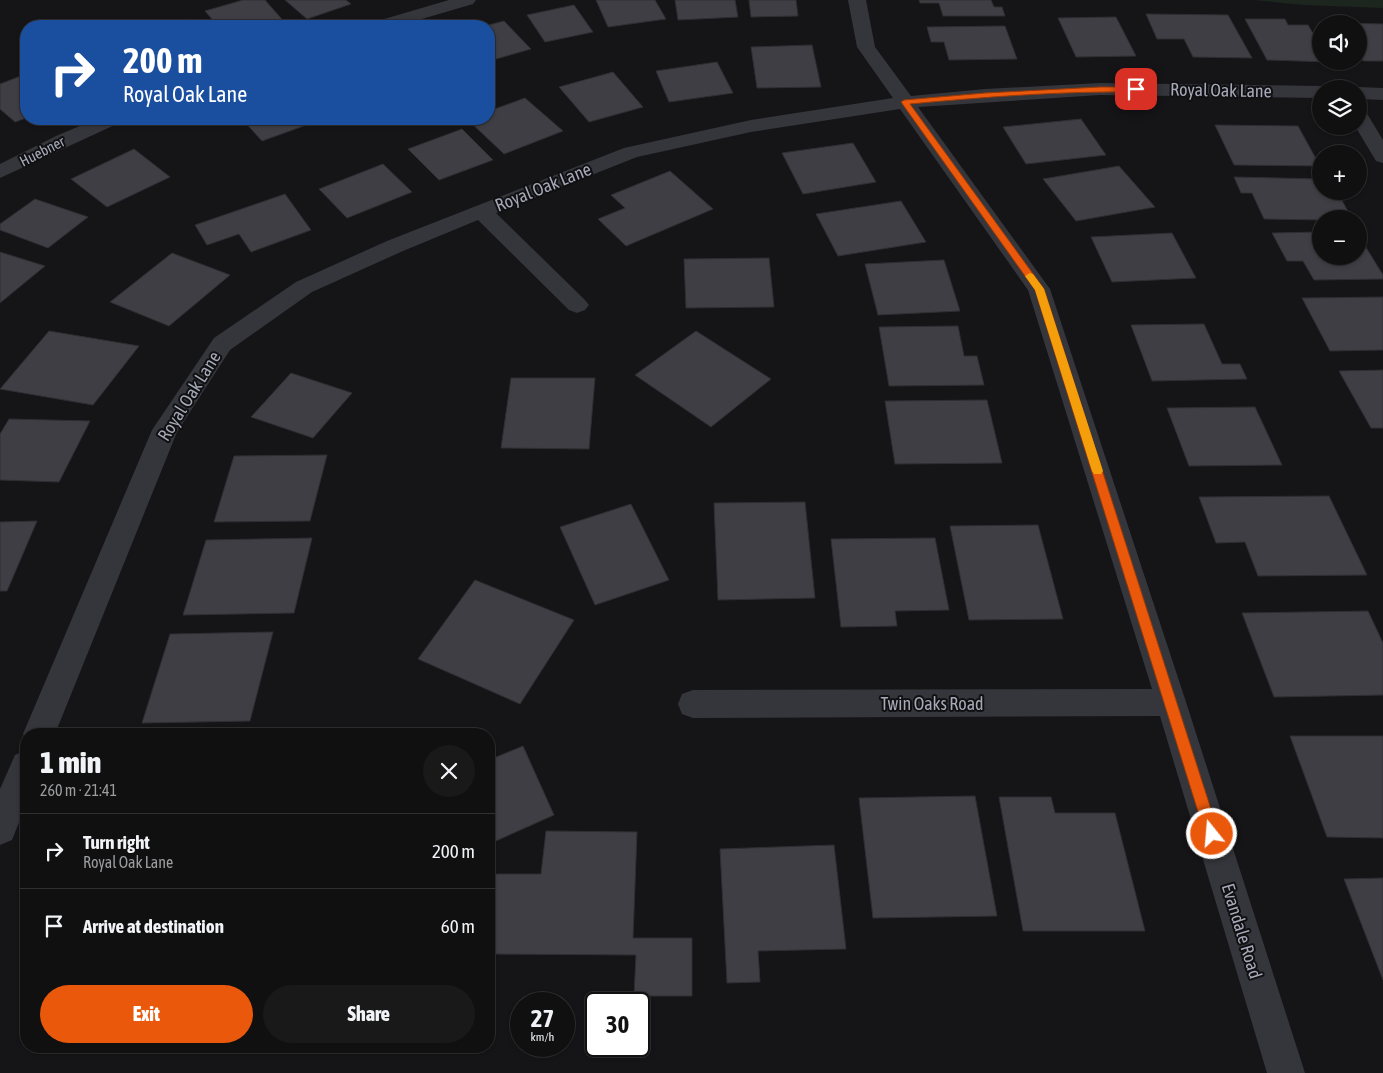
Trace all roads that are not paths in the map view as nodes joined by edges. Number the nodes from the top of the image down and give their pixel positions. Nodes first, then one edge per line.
1 (467, 0) edge
2 (857, 0) edge
3 (400, 20) edge
4 (1312, 92) edge
5 (1367, 93) edge
6 (1383, 94) edge
7 (904, 102) junction
8 (98, 125) edge
9 (1367, 130) edge
10 (1383, 157) edge
11 (0, 172) edge
12 (482, 212) junction
13 (577, 305) dead end
14 (1171, 702) junction
15 (693, 704) dead end
16 (41, 728) edge
17 (20, 780) edge
18 (0, 829) edge
19 (1286, 1073) edge

1 - 3 street
2 - 7 street, Evandale Road
4 - 7 street, Royal Oak Lane
5 - 6 street
7 - 12 street, Royal Oak Lane
7 - 14 street, Evandale Road
8 - 11 street, Huebner
9 - 10 street
12 - 13 street
12 - 16 street, Royal Oak Lane
14 - 15 street, Twin Oaks Road
14 - 19 street, Evandale Road
17 - 18 street

